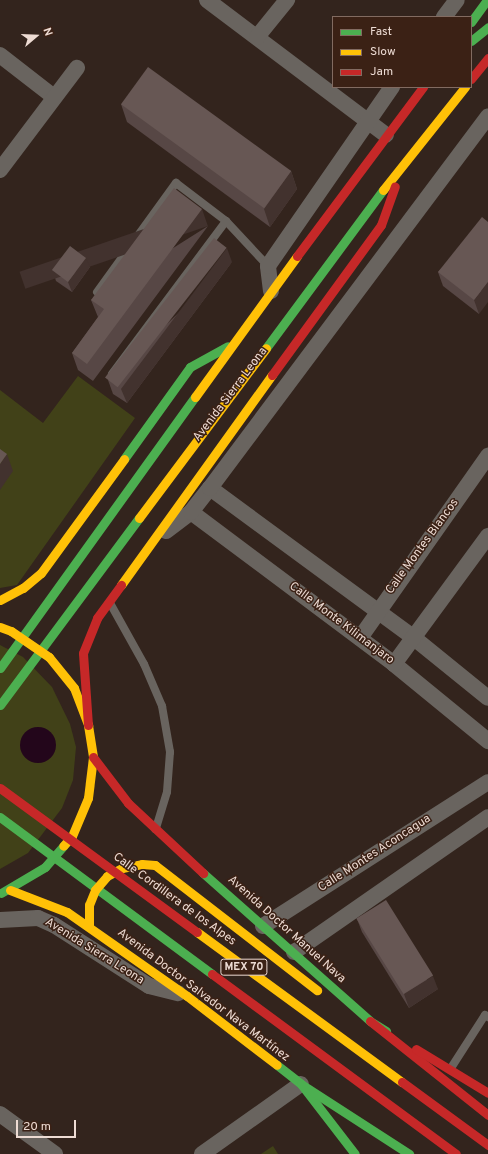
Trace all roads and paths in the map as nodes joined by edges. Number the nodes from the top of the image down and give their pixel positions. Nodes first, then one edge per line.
1 (207, 0) edge
2 (287, 0) edge
3 (457, 0) edge
4 (487, 0) edge
5 (445, 16) edge
6 (472, 21) edge
7 (488, 27) edge
8 (257, 37) junction
9 (472, 40) edge
10 (0, 55) edge
11 (488, 58) edge
12 (77, 68) dead end
13 (472, 78) edge
14 (391, 88) edge
15 (422, 88) edge
16 (464, 88) edge
17 (54, 97) junction
18 (488, 116) edge
19 (367, 122) junction
20 (386, 135) junction
21 (403, 164) junction
22 (0, 170) edge
23 (226, 221) junction
24 (268, 266) junction
25 (271, 291) junction
26 (97, 292) edge
27 (233, 344) junction
28 (112, 374) edge
29 (488, 456) edge
30 (210, 488) junction
31 (191, 512) junction
32 (488, 536) edge
33 (148, 545) junction
34 (0, 600) edge
35 (109, 600) junction
36 (377, 611) junction
37 (0, 627) edge
38 (360, 638) junction
39 (414, 638) junction
40 (394, 664) junction
41 (0, 668) edge
42 (488, 698) edge
43 (0, 705) edge
44 (88, 725) junction
45 (488, 742) edge
46 (93, 757) junction
47 (488, 782) edge
48 (0, 788) edge
49 (0, 817) edge
50 (488, 817) edge
51 (156, 831) junction
52 (10, 890) junction
53 (0, 894) edge
54 (0, 920) edge
55 (89, 926) junction
56 (263, 926) junction
57 (294, 952) junction
58 (338, 992) junction
59 (187, 996) junction
60 (488, 1017) edge
61 (370, 1021) junction
62 (450, 1069) junction
63 (301, 1084) junction
64 (488, 1093) edge
65 (0, 1114) edge
66 (488, 1115) edge
67 (488, 1145) edge
68 (55, 1154) edge
69 (202, 1154) edge
70 (355, 1154) edge
71 (409, 1154) edge
72 (456, 1154) edge

1 - 8 street
2 - 8 street
3 - 5 street
4 - 6 main road
7 - 9 main road
8 - 19 street
10 - 17 street
11 - 13 main road
12 - 17 street
14 - 19 street
15 - 20 main road
16 - 21 main road, Avenida Sierra Leona
17 - 22 street
18 - 30 street
19 - 20 street
19 - 24 street
20 - 25 main road
21 - 33 main road
21 - 43 main road, Avenida Sierra Leona
23 - 24 lane
23 - 26 lane
23 - 28 lane
24 - 25 street
25 - 27 main road
27 - 34 main road
27 - 41 main road
29 - 36 street, Calle Montes Blancos
30 - 31 street
30 - 36 street
31 - 33 street
31 - 38 street, Calle Monte Kilimanjaro
32 - 39 street
33 - 35 main road
35 - 44 main road
35 - 51 lane
36 - 38 street, Calle Montes Blancos
36 - 39 street
37 - 44 main road
38 - 40 street, Calle Monte Kilimanjaro
39 - 40 street
39 - 42 street
40 - 45 street, Calle Monte Kilimanjaro
44 - 46 main road
46 - 51 main road, Avenida Doctor Manuel Nava
46 - 52 main road
47 - 56 street, Calle Montes Aconcagua
48 - 67 main road, Calle Cordillera de los Alpes / MEX 70
49 - 72 main road, MEX 70
50 - 57 street
51 - 56 main road, Avenida Doctor Manuel Nava
52 - 53 main road
52 - 55 main road, Avenida Doctor Salvador Nava Martínez
54 - 59 street, Avenida Sierra Leona
55 - 58 main road
55 - 59 main road, Avenida Doctor Salvador Nava Martínez
56 - 57 main road, Avenida Doctor Manuel Nava
57 - 58 main road, Avenida Doctor Manuel Nava
58 - 61 main road, Avenida Doctor Manuel Nava
59 - 63 main road, Avenida Doctor Salvador Nava Martínez
60 - 62 lane
61 - 62 main road, Avenida Doctor Manuel Nava
61 - 66 main road
62 - 64 main road, Avenida Doctor Manuel Nava
63 - 69 street
63 - 70 main road, Avenida Doctor Salvador Nava Martínez
63 - 71 main road
65 - 68 street

